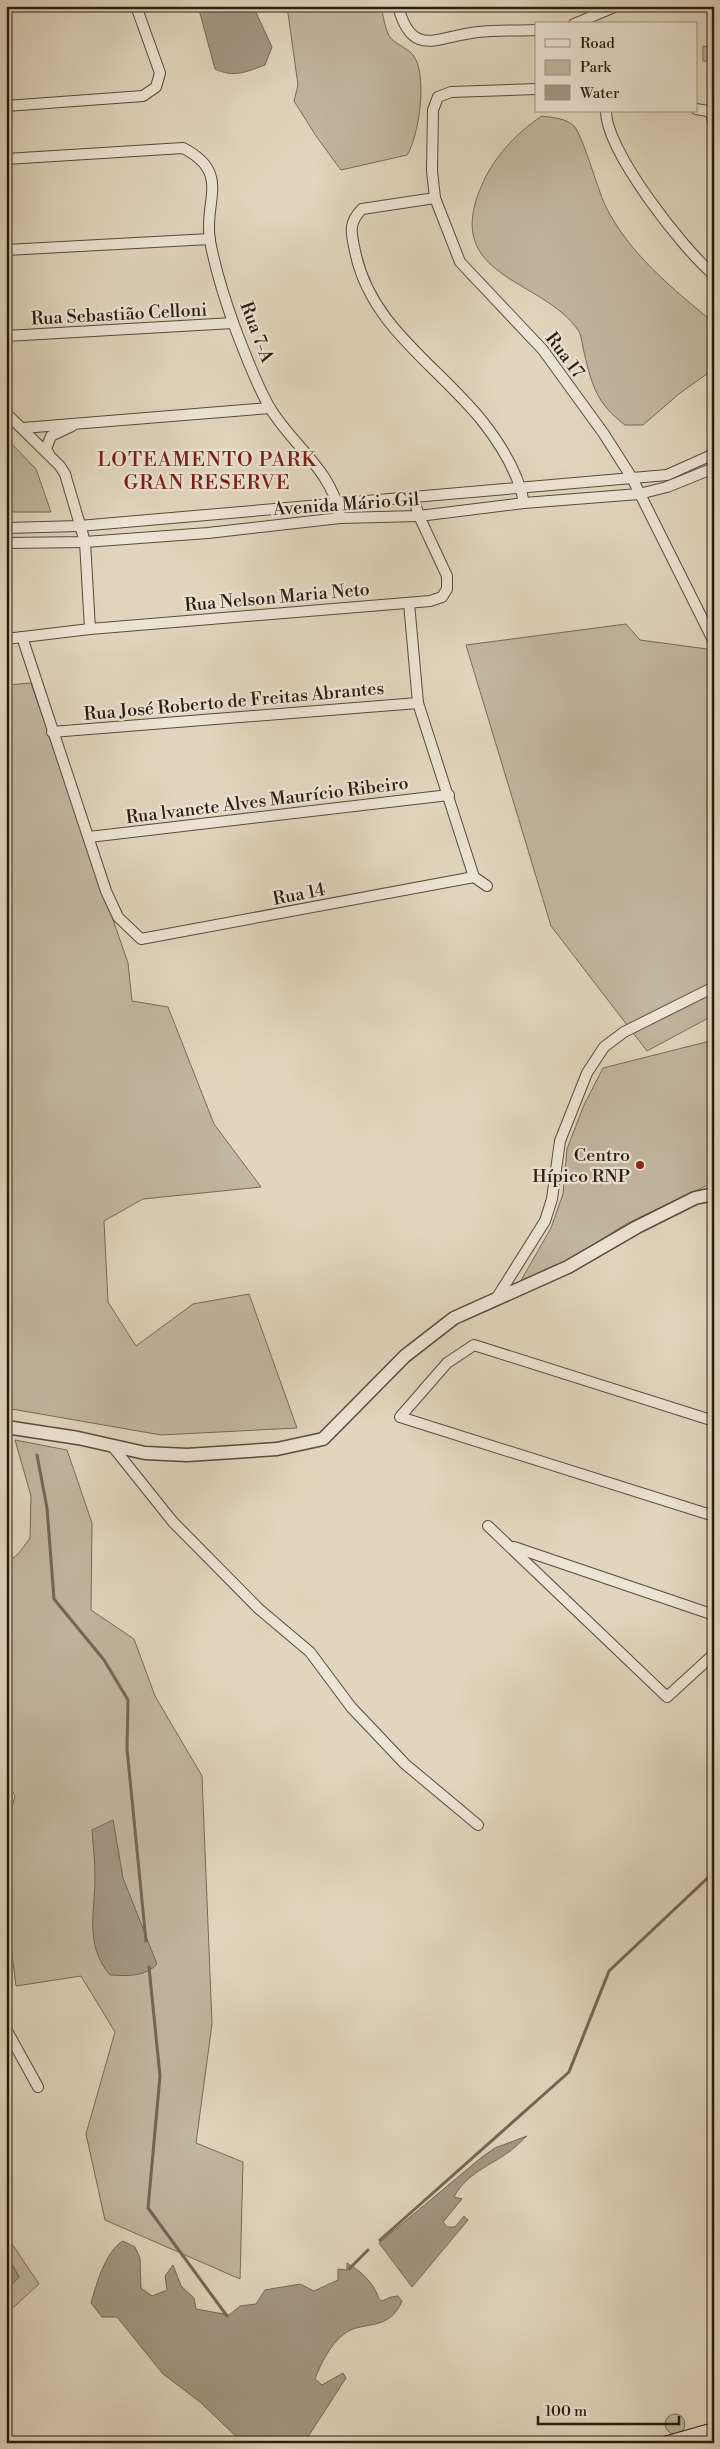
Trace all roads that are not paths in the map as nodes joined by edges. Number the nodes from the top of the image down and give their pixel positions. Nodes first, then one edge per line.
1 (136, 6) edge
2 (398, 6) edge
3 (617, 6) edge
4 (579, 22) edge
5 (535, 30) edge
6 (535, 89) edge
7 (6, 106) edge
8 (698, 109) edge
9 (712, 111) edge
10 (606, 112) edge
11 (714, 124) edge
12 (6, 159) edge
13 (435, 198) junction
14 (210, 239) junction
15 (6, 250) edge
16 (714, 275) edge
17 (233, 323) junction
18 (6, 336) edge
19 (270, 408) junction
20 (6, 413) edge
21 (80, 423) junction
22 (23, 428) junction
23 (49, 455) junction
24 (713, 461) edge
25 (632, 478) junction
26 (521, 487) junction
27 (639, 494) junction
28 (413, 497) junction
29 (338, 502) junction
30 (524, 503) junction
31 (206, 514) junction
32 (419, 516) junction
33 (340, 518) junction
34 (79, 526) junction
35 (6, 528) edge
36 (208, 533) junction
37 (85, 542) junction
38 (6, 543) edge
39 (409, 603) junction
40 (90, 629) junction
41 (22, 637) junction
42 (6, 639) edge
43 (714, 642) edge
44 (418, 703) junction
45 (52, 732) junction
46 (449, 795) junction
47 (89, 837) junction
48 (474, 877) junction
49 (487, 886) dead end
50 (714, 987) edge
51 (714, 1194) edge
52 (496, 1299) junction
53 (714, 1421) edge
54 (6, 1427) edge
55 (113, 1447) junction
56 (714, 1516) edge
57 (488, 1526) dead end
58 (509, 1545) junction
59 (714, 1615) edge
60 (714, 1654) edge
61 (478, 1825) dead end
62 (6, 2030) edge
63 (38, 2087) dead end
64 (714, 2430) edge
65 (668, 2443) edge

1 - 7 street
2 - 5 street
3 - 4 street
6 - 13 street, Rua 17
8 - 9 street
9 - 11 street
10 - 16 street
12 - 14 street, Rua 7-A
13 - 25 street, Rua 17
13 - 26 street
14 - 15 street
14 - 17 street, Rua 7-A
17 - 18 street, Rua Sebastião Celloni
17 - 19 street, Rua 7-A
19 - 21 street
19 - 29 street, Rua 7-A
20 - 22 street
21 - 22 street
21 - 23 street
22 - 23 street
23 - 34 street
24 - 25 street, Avenida Mário Gil
24 - 27 street, Avenida Mário Gil
25 - 26 street, Avenida Mário Gil
25 - 27 street, Rua 17
26 - 28 street, Avenida Mário Gil
26 - 30 street
27 - 30 street, Avenida Mário Gil
27 - 43 street, Rua 17
28 - 29 street, Avenida Mário Gil
28 - 32 street, Rua Nelson Maria Neto
29 - 31 street, Avenida Mário Gil
29 - 33 street, Rua 7-A
30 - 32 street, Avenida Mário Gil
31 - 34 street, Avenida Mário Gil
31 - 36 street
32 - 33 street, Avenida Mário Gil
32 - 39 street, Rua Nelson Maria Neto
33 - 36 street, Avenida Mário Gil
34 - 35 street, Avenida Mário Gil
34 - 37 street
36 - 37 street, Avenida Mário Gil
37 - 38 street, Avenida Mário Gil
37 - 40 street
39 - 40 street, Rua Nelson Maria Neto
39 - 44 street
40 - 41 street, Rua Nelson Maria Neto
41 - 42 street, Rua Nelson Maria Neto
41 - 45 street
44 - 45 street, Rua José Roberto de Freitas Abrantes
44 - 46 street
45 - 47 street
46 - 47 street, Rua lvanete Alves Maurício Ribeiro
46 - 48 street
47 - 48 street, Rua 14
48 - 49 street
50 - 52 street
51 - 52 street
52 - 55 street
53 - 56 street
54 - 55 street
55 - 61 street
57 - 58 street
58 - 59 street
58 - 60 street
62 - 63 street
64 - 65 main road

